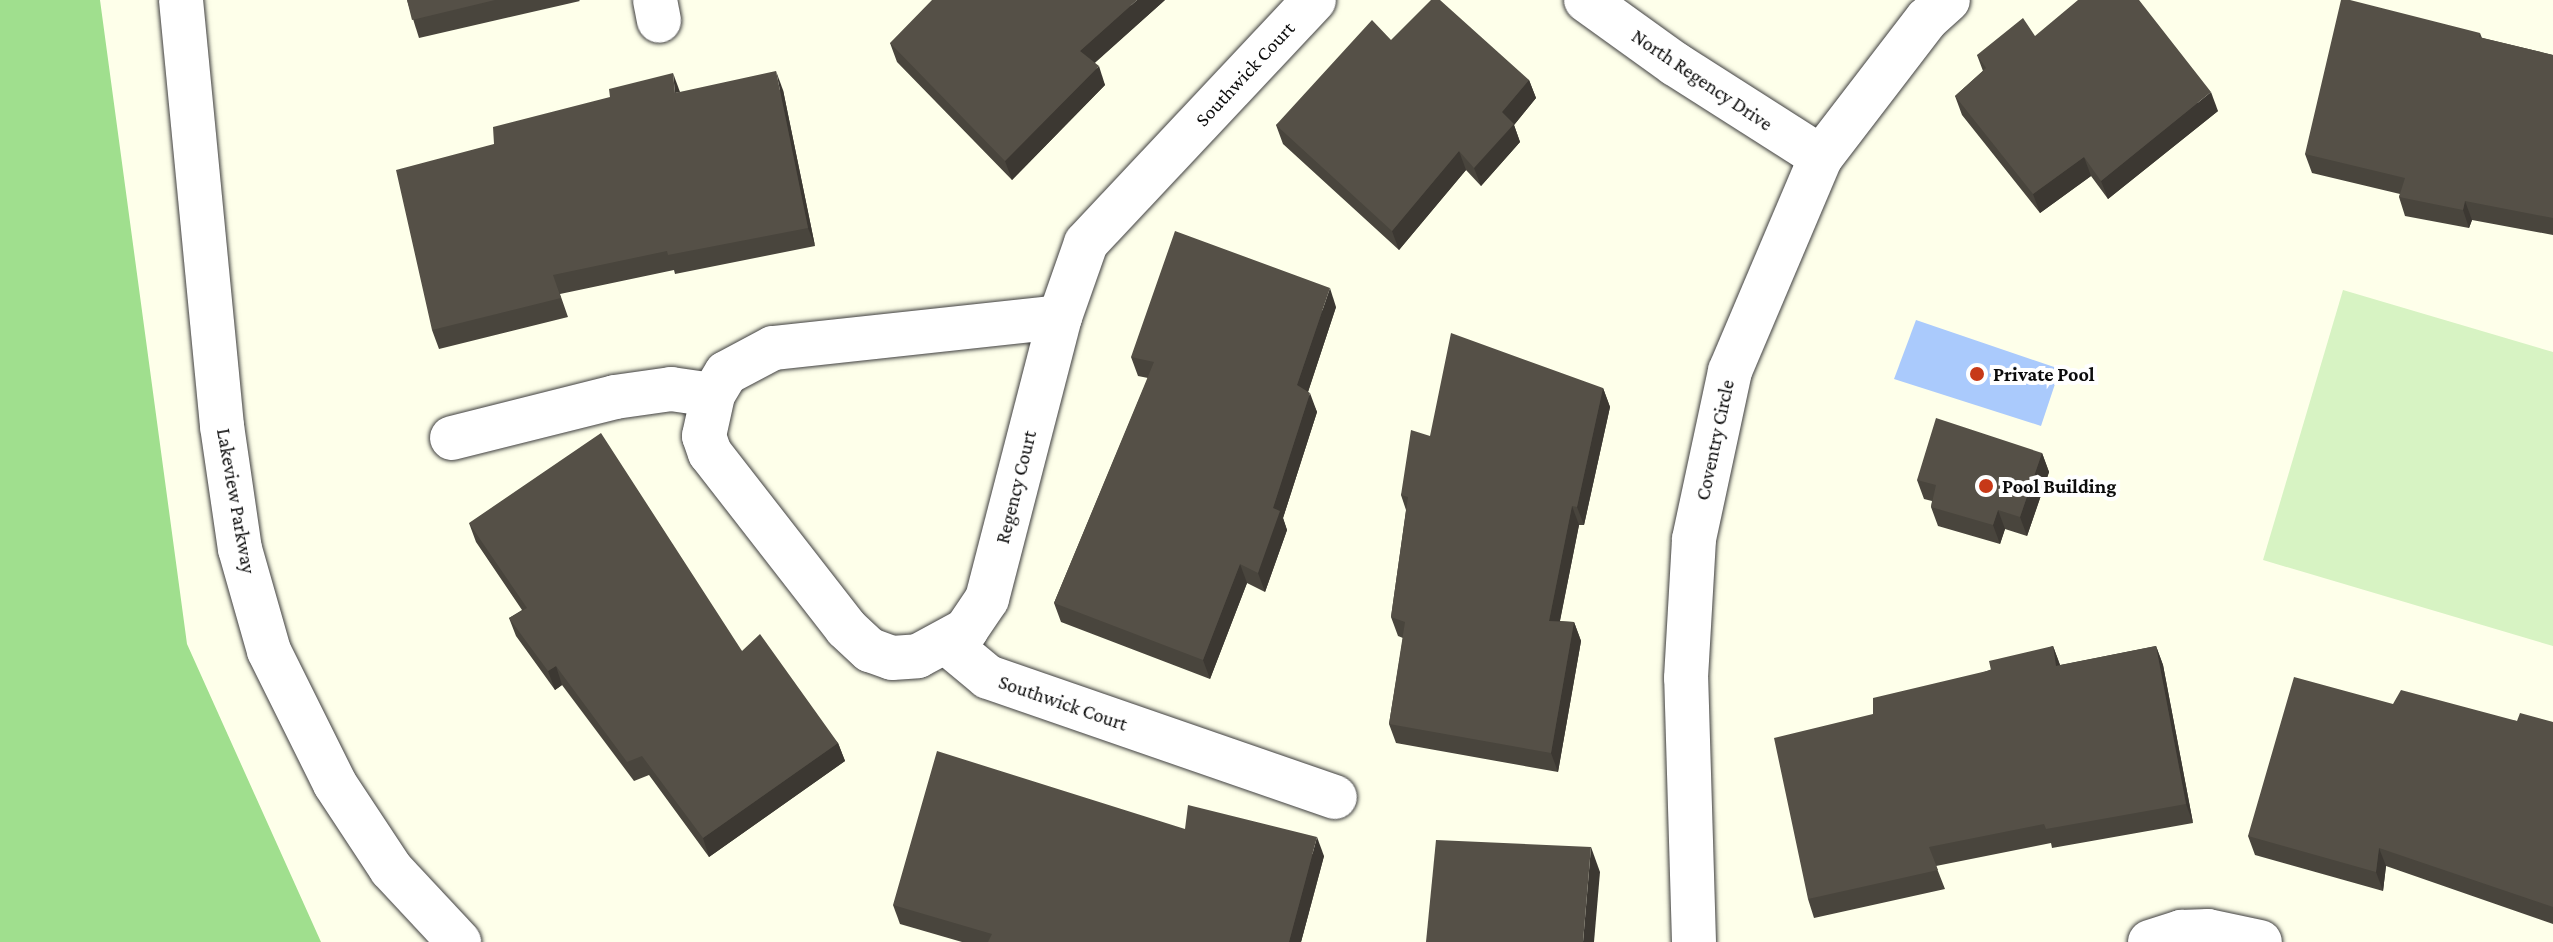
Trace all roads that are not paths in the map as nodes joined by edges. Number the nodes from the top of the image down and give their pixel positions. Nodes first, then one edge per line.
1 (181, 0) edge
2 (1314, 0) edge
3 (1586, 0) edge
4 (1948, 0) edge
5 (1821, 157) junction
6 (1060, 317) junction
7 (713, 395) junction
8 (452, 438) dead end
9 (947, 643) junction
10 (1335, 797) dead end
11 (459, 942) edge
12 (1694, 942) edge
13 (2150, 942) edge
14 (2260, 942) edge

1 - 11 street, Lakeview Parkway
2 - 6 street, Southwick Court
3 - 5 street, North Regency Drive
4 - 5 street, Coventry Circle
5 - 12 street, Coventry Circle
6 - 7 street
6 - 9 street, Regency Court
7 - 8 street
7 - 9 street
9 - 10 street, Southwick Court
13 - 14 street

